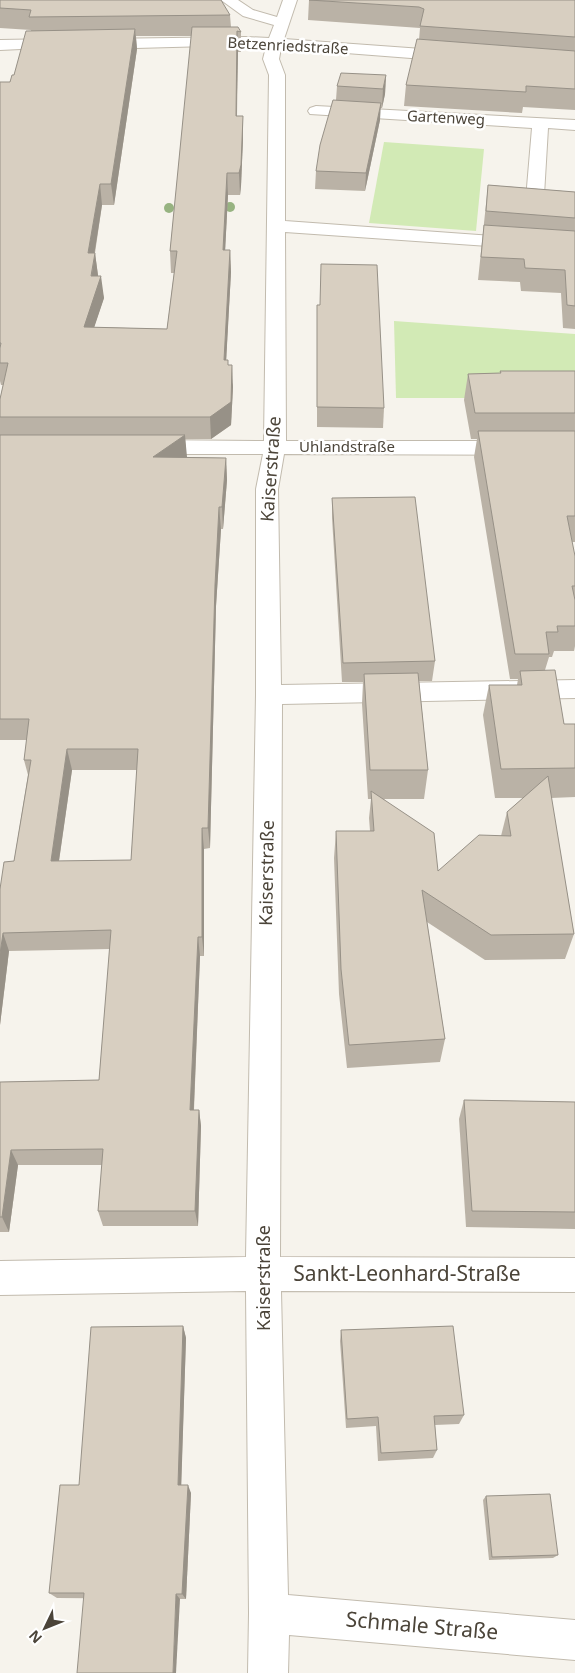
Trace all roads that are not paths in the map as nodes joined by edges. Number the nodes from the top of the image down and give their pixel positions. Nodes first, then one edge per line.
1 (228, 0) edge
2 (290, 0) edge
3 (283, 23) junction
4 (275, 42) junction
5 (342, 48) junction
6 (1, 49) edge
7 (461, 57) edge
8 (288, 66) junction
9 (316, 111) dead end
10 (540, 123) junction
11 (575, 125) edge
12 (575, 203) edge
13 (275, 226) junction
14 (575, 247) edge
15 (132, 447) edge
16 (275, 447) junction
17 (575, 448) edge
18 (575, 689) edge
19 (269, 694) junction
20 (263, 1274) junction
21 (575, 1275) edge
22 (0, 1278) edge
23 (269, 1613) junction
24 (575, 1640) edge
25 (268, 1673) edge

1 - 3 street
2 - 3 street, Kaiserstraße
3 - 4 street, Kaiserstraße
4 - 5 street, Betzenriedstraße
4 - 6 street, Betzenriedstraße
4 - 8 street, Kaiserstraße
5 - 7 street, Betzenriedstraße
5 - 8 street
8 - 13 street, Kaiserstraße
9 - 10 street, Gartenweg
10 - 11 street, Gartenweg
10 - 12 street
13 - 14 street
13 - 16 street, Kaiserstraße
15 - 16 street, Uhlandstraße
16 - 17 street, Uhlandstraße
16 - 19 street, Kaiserstraße
18 - 19 street
19 - 20 street, Kaiserstraße
20 - 21 street, Sankt-Leonhard-Straße
20 - 22 street, Sankt-Leonhard-Straße
20 - 23 street, Kaiserstraße
23 - 24 street, Schmale Straße
23 - 25 street, Kaiserstraße

